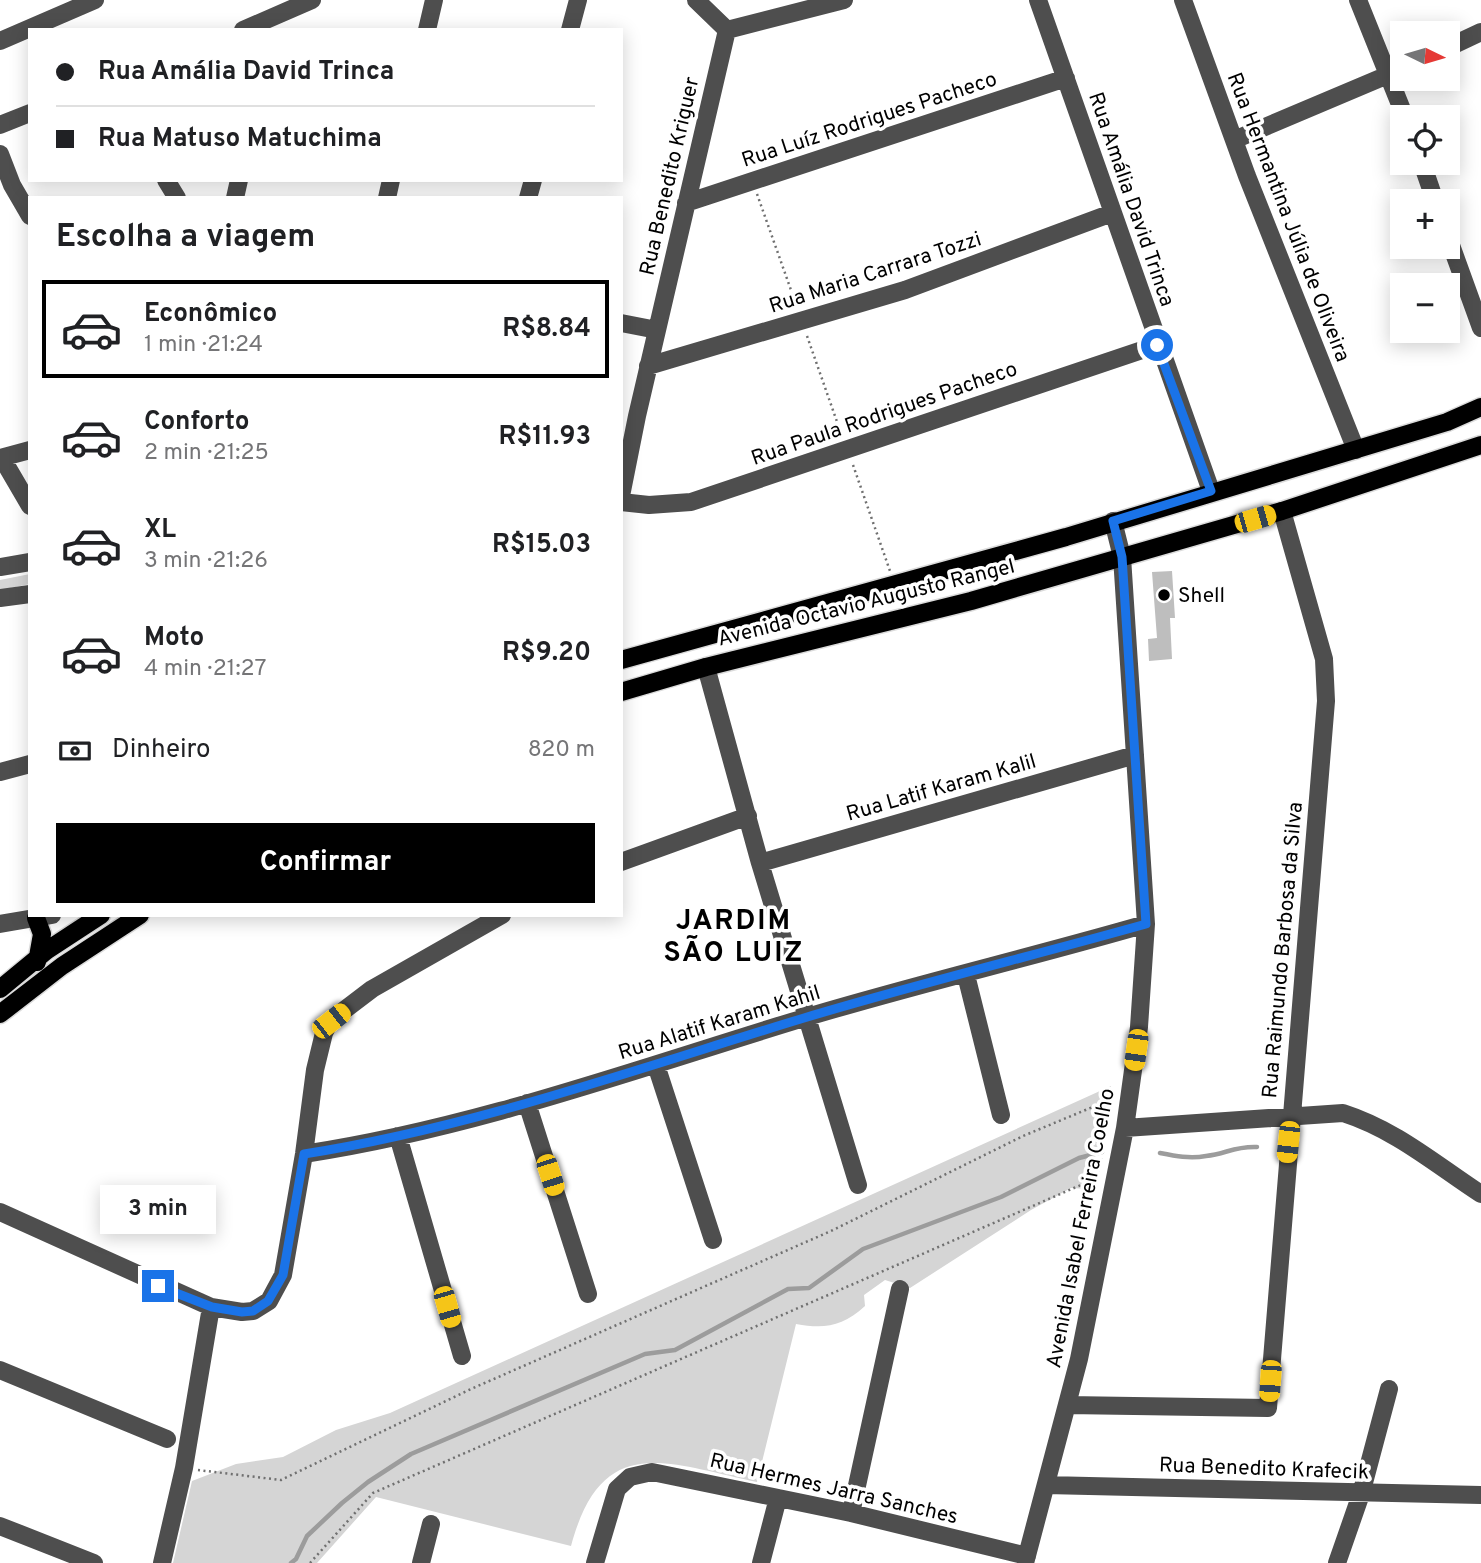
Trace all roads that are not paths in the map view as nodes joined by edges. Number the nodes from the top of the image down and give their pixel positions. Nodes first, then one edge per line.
1 (95, 0) edge
2 (312, 0) edge
3 (434, 0) edge
4 (578, 0) edge
5 (696, 0) edge
6 (844, 0) edge
7 (1038, 0) edge
8 (1183, 0) edge
9 (1358, 0) edge
10 (276, 22) edge
11 (30, 28) edge
12 (251, 28) edge
13 (427, 28) edge
14 (571, 28) edge
15 (28, 29) edge
16 (727, 30) junction
17 (1481, 32) edge
18 (0, 41) edge
19 (1460, 42) edge
20 (1390, 61) edge
21 (1390, 75) edge
22 (1066, 78) junction
23 (28, 114) edge
24 (0, 125) edge
25 (1234, 140) junction
26 (0, 154) edge
27 (685, 204) junction
28 (28, 213) edge
29 (1112, 213) junction
30 (1456, 259) edge
31 (623, 323) edge
32 (1481, 328) edge
33 (657, 330) junction
34 (1157, 345) junction
35 (648, 366) junction
36 (1481, 407) edge
37 (1447, 422) junction
38 (1481, 445) edge
39 (28, 450) edge
40 (1356, 450) junction
41 (2, 454) edge
42 (1448, 454) junction
43 (623, 486) edge
44 (1211, 491) junction
45 (28, 502) edge
46 (623, 502) edge
47 (1282, 511) junction
48 (1113, 521) junction
49 (1122, 557) junction
50 (28, 562) edge
51 (0, 567) edge
52 (28, 594) edge
53 (0, 598) edge
54 (623, 659) edge
55 (706, 667) junction
56 (623, 691) edge
57 (1135, 755) junction
58 (28, 765) edge
59 (0, 772) edge
60 (748, 816) junction
61 (623, 861) edge
62 (760, 863) junction
63 (44, 917) edge
64 (98, 917) edge
65 (137, 917) edge
66 (498, 917) edge
67 (0, 924) edge
68 (1146, 924) junction
69 (39, 957) junction
70 (966, 975) junction
71 (0, 989) edge
72 (0, 1008) edge
73 (0, 1014) edge
74 (806, 1018) junction
75 (656, 1065) junction
76 (527, 1103) junction
77 (1001, 1115) dead end
78 (1291, 1116) junction
79 (1125, 1128) junction
80 (398, 1136) junction
81 (304, 1154) junction
82 (858, 1185) dead end
83 (1481, 1194) edge
84 (0, 1212) edge
85 (713, 1240) dead end
86 (900, 1289) dead end
87 (588, 1294) dead end
88 (212, 1307) junction
89 (462, 1356) dead end
90 (0, 1370) edge
91 (1389, 1389) dead end
92 (1067, 1405) junction
93 (167, 1439) dead end
94 (1046, 1485) junction
95 (1361, 1494) junction
96 (1481, 1495) edge
97 (778, 1498) junction
98 (851, 1513) junction
99 (430, 1524) dead end
100 (0, 1526) edge
101 (1026, 1560) edge
102 (94, 1563) edge
103 (162, 1563) edge
104 (421, 1563) edge
105 (595, 1563) edge
106 (761, 1563) edge
107 (1337, 1563) edge

1 - 11 street
2 - 10 street
3 - 13 street
4 - 14 street
5 - 16 street
6 - 16 street
7 - 22 street, Rua Amália David Trinca
8 - 25 street, Rua Hermantina Júlia de Oliveira
9 - 20 street
10 - 12 street
15 - 18 street
16 - 27 street, Rua Benedito Kriguer
17 - 19 street
21 - 25 street
22 - 27 street, Rua Luíz Rodrigues Pacheco
22 - 29 street, Rua Amália David Trinca
23 - 24 street
25 - 40 street, Rua Hermantina Júlia de Oliveira
26 - 28 street
27 - 33 street, Rua Benedito Kriguer
29 - 34 street, Rua Amália David Trinca
29 - 35 street, Rua Maria Carrara Tozzi
30 - 32 street
31 - 33 street
33 - 35 street, Rua Benedito Kriguer
34 - 44 street, Rua Amália David Trinca
34 - 46 street, Rua Paula Rodrigues Pacheco
35 - 43 street, Rua Benedito Kriguer
36 - 37 main road, Avenida Octavio Augusto Rangel
37 - 40 main road, Avenida Octavio Augusto Rangel
37 - 42 main road
38 - 42 main road, Avenida Octavio Augusto Rangel
39 - 41 street
40 - 44 main road, Avenida Octavio Augusto Rangel
41 - 45 street
42 - 47 main road, Avenida Octavio Augusto Rangel
44 - 48 main road, Avenida Octavio Augusto Rangel
47 - 49 main road, Avenida Octavio Augusto Rangel
47 - 78 street, Rua Raimundo Barbosa da Silva
48 - 49 street, Avenida Isabel Ferreira Coelho
48 - 54 main road, Avenida Octavio Augusto Rangel
49 - 55 main road, Avenida Octavio Augusto Rangel
49 - 57 street, Avenida Isabel Ferreira Coelho
50 - 51 street
52 - 53 street
55 - 56 main road, Avenida Octavio Augusto Rangel
55 - 60 street
57 - 62 street, Rua Latif Karam Kalil
57 - 68 street, Avenida Isabel Ferreira Coelho
58 - 59 street
60 - 61 street
60 - 62 street
62 - 74 street
63 - 67 street
63 - 69 main road
64 - 69 main road
65 - 73 main road
66 - 81 street
68 - 70 street, Rua Alatif Karam Kahil
68 - 79 street, Avenida Isabel Ferreira Coelho
69 - 71 main road
69 - 72 main road
70 - 74 street, Rua Alatif Karam Kahil
70 - 77 street
74 - 75 street, Rua Alatif Karam Kahil
74 - 82 street
75 - 76 street, Rua Alatif Karam Kahil
75 - 85 street
76 - 80 street, Rua Alatif Karam Kahil
76 - 87 street
78 - 79 street
78 - 83 street
78 - 92 street, Rua Raimundo Barbosa da Silva
79 - 92 street, Avenida Isabel Ferreira Coelho
80 - 81 street, Rua Alatif Karam Kahil
80 - 89 street
81 - 88 street
84 - 88 street
86 - 98 street
88 - 103 street
90 - 93 street
91 - 95 street
92 - 94 street, Avenida Isabel Ferreira Coelho
94 - 95 street, Rua Benedito Krafecik
94 - 101 street, Avenida Isabel Ferreira Coelho
95 - 96 street, Rua Benedito Krafecik
95 - 107 street
97 - 98 street, Rua Hermes Jarra Sanches
97 - 105 street, Rua Hermes Jarra Sanches
97 - 106 street
98 - 101 street, Rua Hermes Jarra Sanches
99 - 104 street
100 - 102 street

